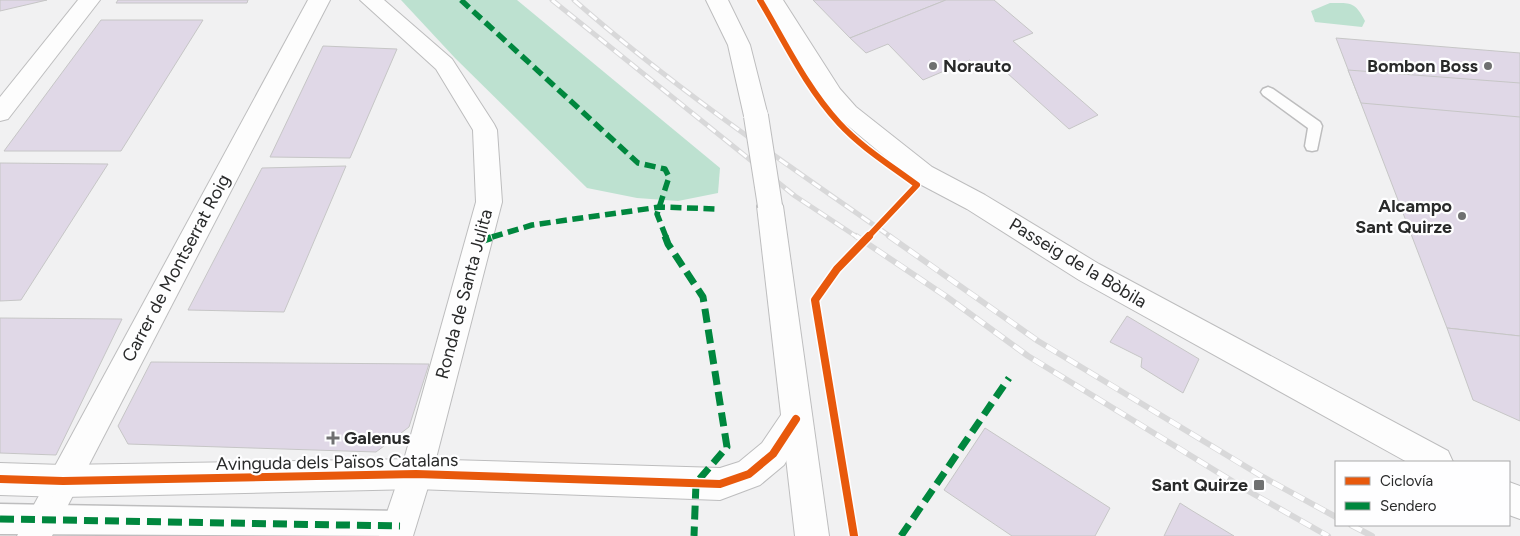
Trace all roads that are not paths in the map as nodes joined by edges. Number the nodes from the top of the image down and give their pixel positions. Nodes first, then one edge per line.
1 (89, 0) edge
2 (319, 0) edge
3 (371, 0) edge
4 (716, 0) edge
5 (772, 0) edge
6 (1268, 92) dead end
7 (0, 113) edge
8 (1312, 146) dead end
9 (796, 419) junction
10 (1435, 461) edge
11 (416, 474) junction
12 (0, 479) edge
13 (63, 481) junction
14 (0, 519) edge
15 (38, 528) edge
16 (398, 531) edge
17 (812, 536) edge

1 - 7 street
2 - 13 street, Carrer de Montserrat Roig
3 - 11 street, Ronda de Santa Julita
4 - 9 street, bridge
5 - 10 street, Passeig de la Bòbila
6 - 8 lane
9 - 11 street, Avinguda dels Països Catalans
9 - 17 street
11 - 13 street, Avinguda dels Països Catalans
11 - 16 street, Ronda de Santa Julita
12 - 13 street, Avinguda dels Països Catalans
13 - 15 street, Carrer de Montserrat Roig
14 - 15 street
15 - 16 street

